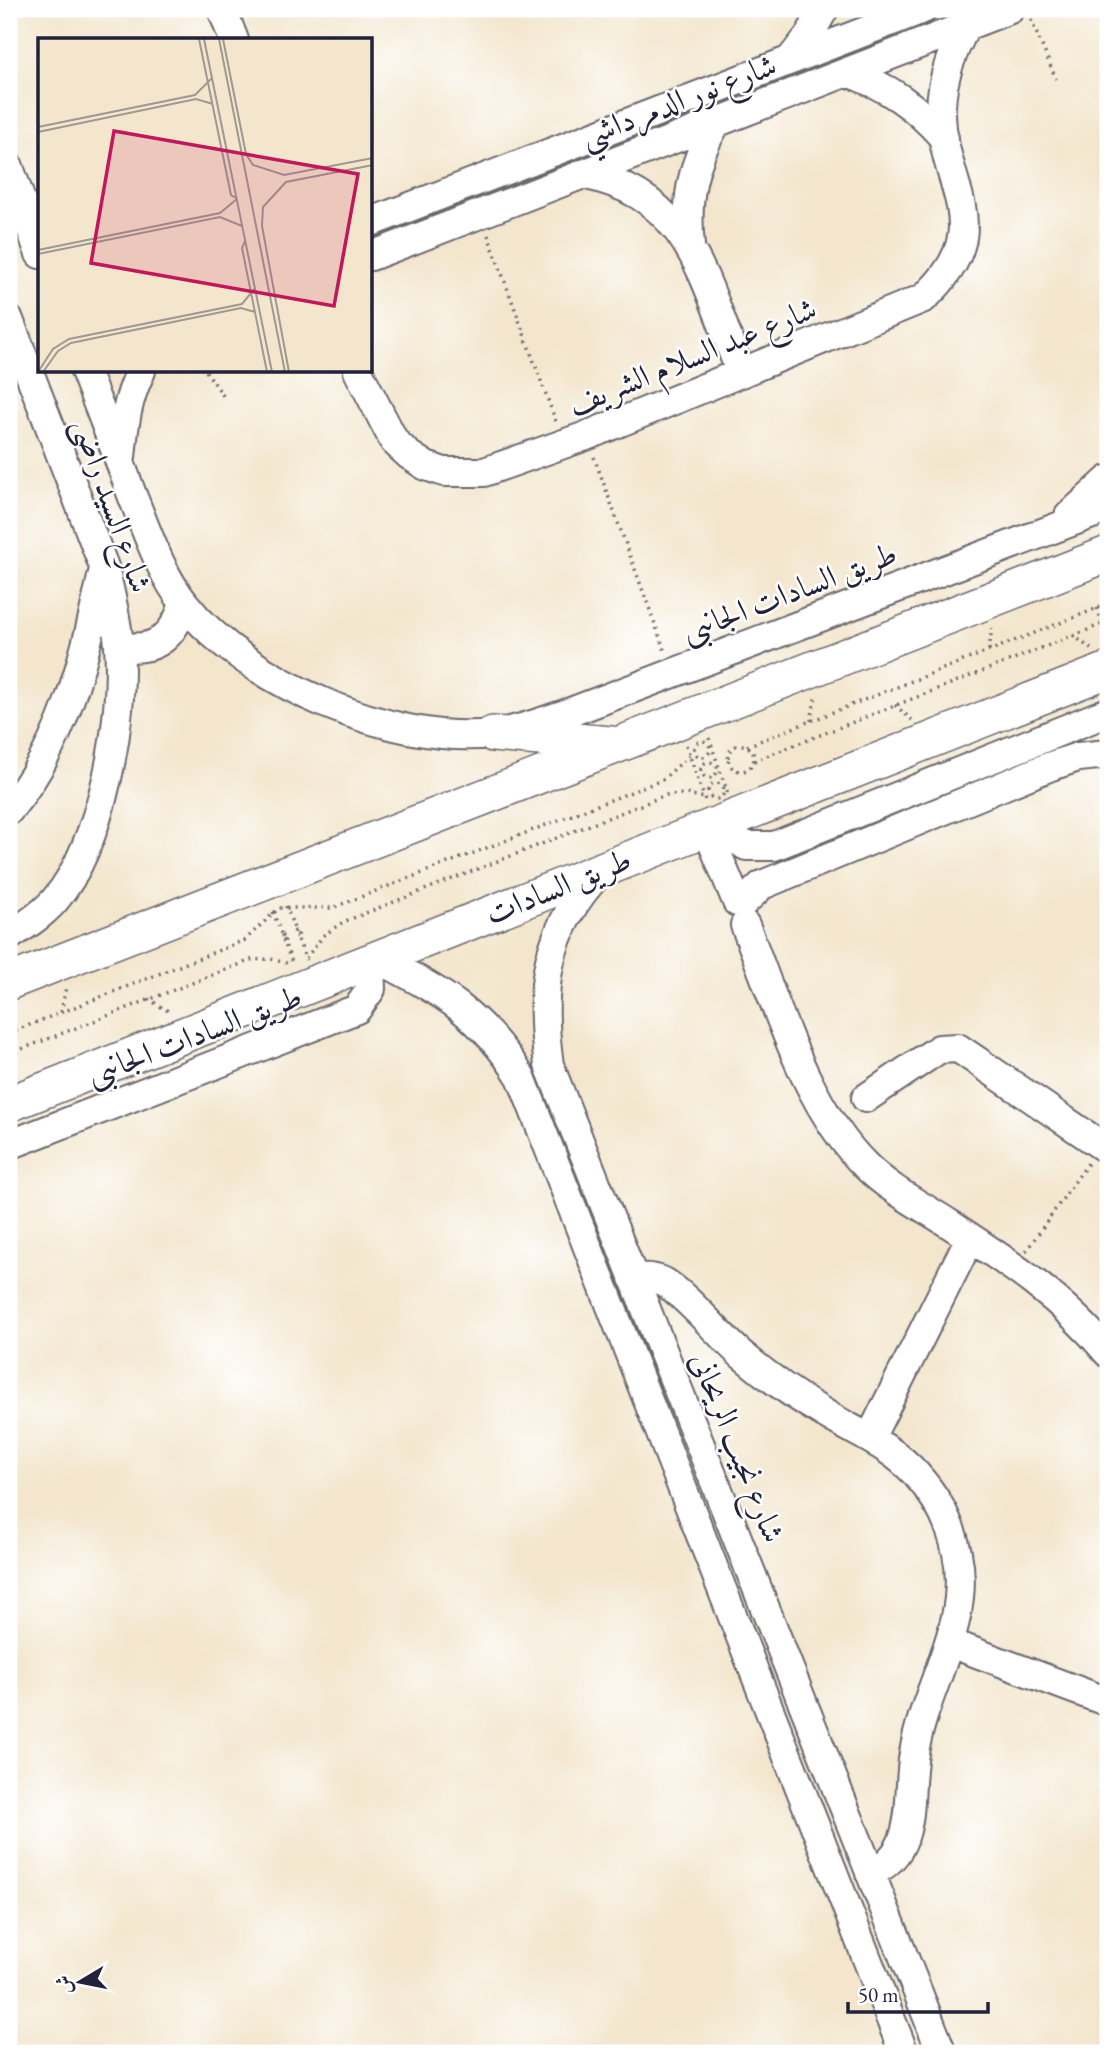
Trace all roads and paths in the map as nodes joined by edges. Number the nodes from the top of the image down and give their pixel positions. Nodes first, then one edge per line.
1 (824, 9) edge
2 (1010, 9) edge
3 (1026, 9) edge
4 (906, 12) edge
5 (867, 19) edge
6 (966, 26) junction
7 (911, 47) junction
8 (882, 58) junction
9 (789, 60) junction
10 (847, 72) junction
11 (1056, 79) dead end
12 (716, 122) junction
13 (944, 138) junction
14 (9, 170) edge
15 (581, 174) junction
16 (480, 214) junction
17 (373, 221) edge
18 (19, 226) edge
19 (690, 246) junction
20 (38, 250) edge
21 (373, 257) edge
22 (10, 324) edge
23 (86, 373) edge
24 (140, 373) edge
25 (207, 373) edge
26 (359, 373) edge
27 (741, 373) junction
28 (224, 397) dead end
29 (575, 440) junction
30 (120, 463) junction
31 (1108, 481) edge
32 (1108, 508) edge
33 (1057, 528) junction
34 (1108, 554) edge
35 (104, 567) junction
36 (184, 603) junction
37 (1108, 604) edge
38 (1097, 608) junction
39 (1106, 623) edge
40 (993, 625) dead end
41 (1073, 635) junction
42 (119, 646) junction
43 (989, 650) junction
44 (1100, 672) edge
45 (673, 674) junction
46 (817, 692) dead end
47 (895, 705) junction
48 (1108, 712) edge
49 (811, 721) junction
50 (918, 725) dead end
51 (493, 734) junction
52 (708, 734) dead end
53 (686, 743) dead end
54 (622, 744) junction
55 (747, 746) junction
56 (1108, 754) edge
57 (690, 755) junction
58 (704, 757) junction
59 (754, 761) junction
60 (728, 762) junction
61 (706, 763) junction
62 (718, 766) junction
63 (699, 774) junction
64 (711, 778) junction
65 (713, 783) junction
66 (9, 810) edge
67 (712, 811) junction
68 (604, 868) junction
69 (283, 898) dead end
70 (270, 904) dead end
71 (286, 906) junction
72 (742, 910) junction
73 (273, 912) junction
74 (9, 936) edge
75 (305, 959) junction
76 (374, 961) junction
77 (293, 964) junction
78 (308, 965) dead end
79 (295, 970) dead end
80 (9, 982) edge
81 (67, 982) dead end
82 (148, 999) junction
83 (61, 1012) junction
84 (178, 1017) dead end
85 (9, 1032) edge
86 (9, 1054) edge
87 (549, 1065) junction
88 (521, 1077) junction
89 (866, 1098) dead end
90 (9, 1104) edge
91 (9, 1145) edge
92 (1105, 1148) edge
93 (971, 1238) junction
94 (1015, 1267) junction
95 (634, 1278) junction
96 (1108, 1353) edge
97 (870, 1438) junction
98 (950, 1643) junction
99 (1108, 1702) edge
100 (839, 1795) junction
101 (807, 1807) junction
102 (870, 1873) junction
103 (904, 2053) edge
104 (942, 2053) edge

1 - 9 street
2 - 6 street, شارع نور الدمرداشي
3 - 11 path
4 - 5 street, شارع نور الدمرداشي
4 - 7 street
5 - 8 street
5 - 9 street, شارع نور الدمرداشي
6 - 7 street, شارع نور الدمرداشي
6 - 13 street, شارع عبد السلام الشريف
7 - 8 street, شارع نور الدمرداشي
8 - 10 street, شارع نور الدمرداشي
9 - 17 street, شارع نور الدمرداشي
10 - 12 street, شارع نور الدمرداشي
10 - 13 street
12 - 15 street, شارع نور الدمرداشي
12 - 19 street
13 - 27 street, شارع عبد السلام الشريف
14 - 18 street
15 - 16 street, شارع نور الدمرداشي
15 - 19 street
16 - 21 street, شارع نور الدمرداشي
16 - 29 path
18 - 20 street
19 - 27 street
22 - 35 street, شارع السيد راضى
23 - 30 street, شارع السيد راضى
24 - 30 street
25 - 28 path
26 - 29 street, شارع عبد السلام الشريف
27 - 29 street, شارع عبد السلام الشريف
29 - 45 path
30 - 36 street, شارع السيد راضى
31 - 33 street
32 - 33 street, طريق السادات الجانبى
33 - 45 street, طريق السادات الجانبى
34 - 54 main road
35 - 42 street, شارع السيد راضى
35 - 66 street
36 - 42 street
36 - 51 street, شارع السيد راضى
37 - 38 path
38 - 39 path
38 - 43 path
39 - 41 path
40 - 43 path
41 - 44 path
41 - 47 path
42 - 74 street, شارع السيد راضى
43 - 49 path
44 - 67 main road, طريق السادات
45 - 51 street, طريق السادات الجانبى
46 - 49 path
47 - 50 path
47 - 59 path
48 - 67 street
49 - 55 path
51 - 54 main road
52 - 62 path
53 - 57 path
54 - 80 main road
55 - 59 path
55 - 60 path
56 - 72 street
57 - 63 path
57 - 71 path
58 - 58 path
58 - 61 path
59 - 60 path
60 - 62 path
61 - 62 path
61 - 63 path
62 - 64 path
62 - 67 path
63 - 64 path
63 - 67 path
64 - 65 path
65 - 65 path
67 - 68 main road, طريق السادات
67 - 72 street
67 - 75 path
68 - 76 main road, طريق السادات
68 - 87 street, شارع نجيب الريحانى
69 - 71 path
70 - 73 path
71 - 73 path
71 - 75 path
72 - 93 street
73 - 77 path
73 - 83 path
75 - 77 path
75 - 78 path
76 - 88 street, شارع نجيب الريحانى
76 - 90 main road, طريق السادات
76 - 91 street, طريق السادات الجانبى
77 - 79 path
77 - 82 path
81 - 83 path
82 - 84 path
82 - 86 path
83 - 85 path
87 - 88 street
87 - 95 street, شارع نجيب الريحانى
88 - 101 street, شارع نجيب الريحانى
89 - 92 street
92 - 94 path
93 - 94 street
93 - 97 street
94 - 96 street
95 - 97 street
95 - 100 street, شارع نجيب الريحانى
97 - 98 street
98 - 99 street
98 - 102 street
100 - 101 street
100 - 102 street, شارع نجيب الريحانى
101 - 103 street, شارع نجيب الريحانى
102 - 104 street, شارع نجيب الريحانى

